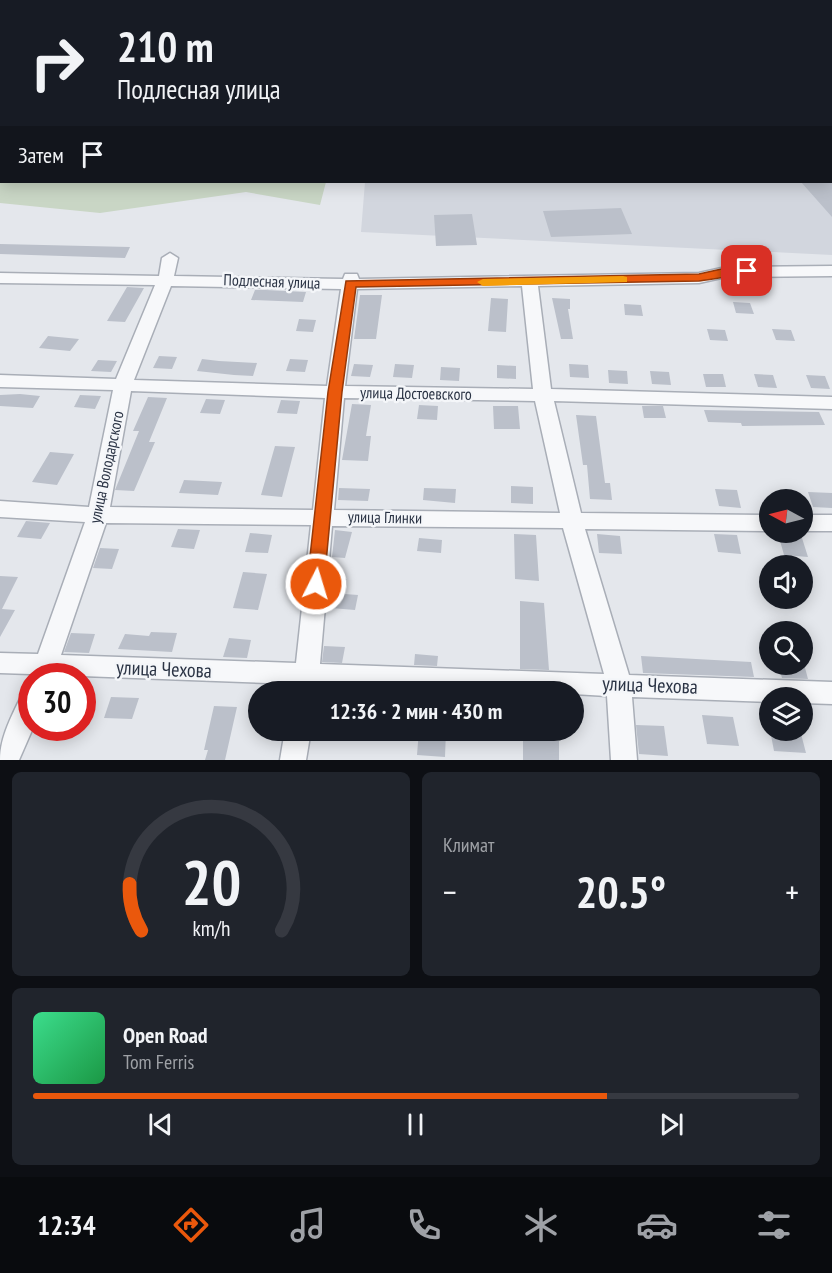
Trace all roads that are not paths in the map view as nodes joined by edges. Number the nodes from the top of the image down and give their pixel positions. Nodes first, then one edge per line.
1 (170, 258) dead end
2 (832, 271) edge
3 (0, 278) edge
4 (166, 279) junction
5 (351, 280) junction
6 (530, 282) junction
7 (0, 381) edge
8 (123, 385) junction
9 (335, 392) junction
10 (543, 394) junction
11 (832, 403) edge
12 (0, 509) edge
13 (98, 515) junction
14 (321, 516) junction
15 (572, 521) junction
16 (759, 523) edge
17 (813, 523) edge
18 (832, 523) edge
19 (0, 663) edge
20 (47, 663) edge
21 (18, 666) edge
22 (96, 673) edge
23 (262, 681) edge
24 (306, 681) edge
25 (584, 683) edge
26 (619, 683) junction
27 (832, 693) edge
28 (18, 732) edge
29 (296, 741) edge
30 (6, 760) edge
31 (293, 760) edge
32 (624, 760) edge

1 - 4 street, улица Володарского
2 - 6 street, Подлесная улица
3 - 4 street, Подлесная улица
4 - 5 street, Подлесная улица
4 - 8 street, улица Володарского
5 - 6 street, Подлесная улица
5 - 9 street
6 - 10 street
7 - 8 street, улица Достоевского
8 - 9 street, улица Достоевского
8 - 13 street, улица Володарского
9 - 10 street, улица Достоевского
9 - 14 street
10 - 11 street, улица Достоевского
10 - 15 street
12 - 13 street, улица Глинки
13 - 14 street, улица Глинки
13 - 20 street, улица Володарского
14 - 15 street, улица Глинки
14 - 24 street
15 - 16 street, улица Глинки
15 - 26 street
17 - 18 street
19 - 21 street, улица Чехова
22 - 23 street, улица Чехова
25 - 26 street, улица Чехова
26 - 27 street, улица Чехова
26 - 32 street
28 - 30 street
29 - 31 street

